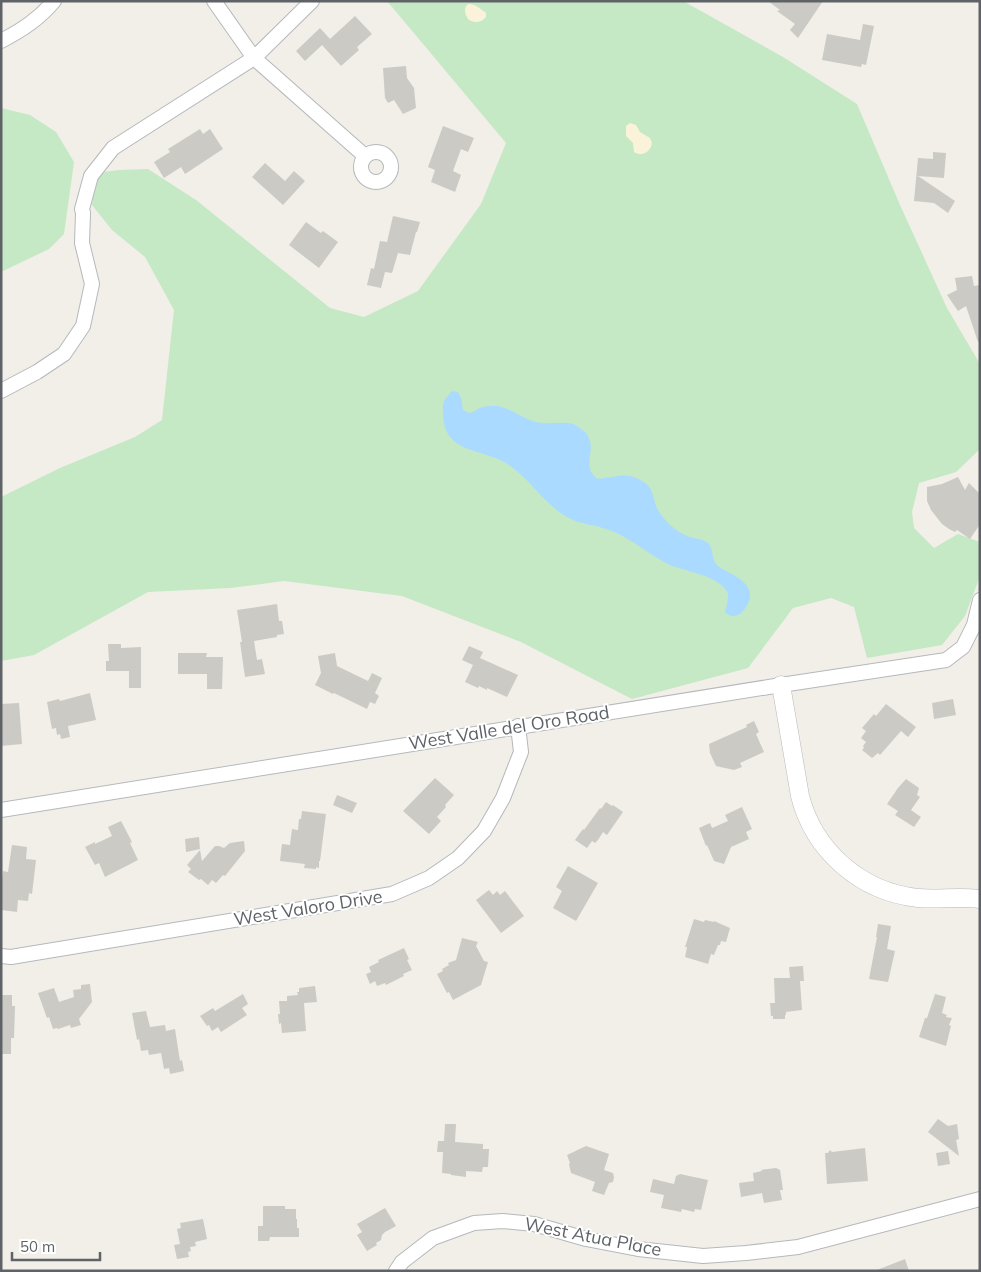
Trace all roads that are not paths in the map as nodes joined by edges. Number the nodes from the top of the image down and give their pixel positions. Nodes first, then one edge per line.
1 (54, 1) edge
2 (214, 1) edge
3 (312, 1) edge
4 (1, 41) edge
5 (254, 58) junction
6 (365, 156) dead end
7 (1, 391) edge
8 (980, 600) edge
9 (781, 685) junction
10 (518, 726) junction
11 (1, 810) edge
12 (980, 899) edge
13 (1, 956) edge
14 (980, 1199) edge
15 (396, 1271) edge

1 - 4 street
2 - 5 street
3 - 5 street
5 - 6 street
5 - 7 street
8 - 9 street, West Valle del Oro Road
9 - 10 street, West Valle del Oro Road
9 - 12 street
10 - 11 street, West Valle del Oro Road
10 - 13 street, West Valoro Drive
14 - 15 street, West Atua Place

